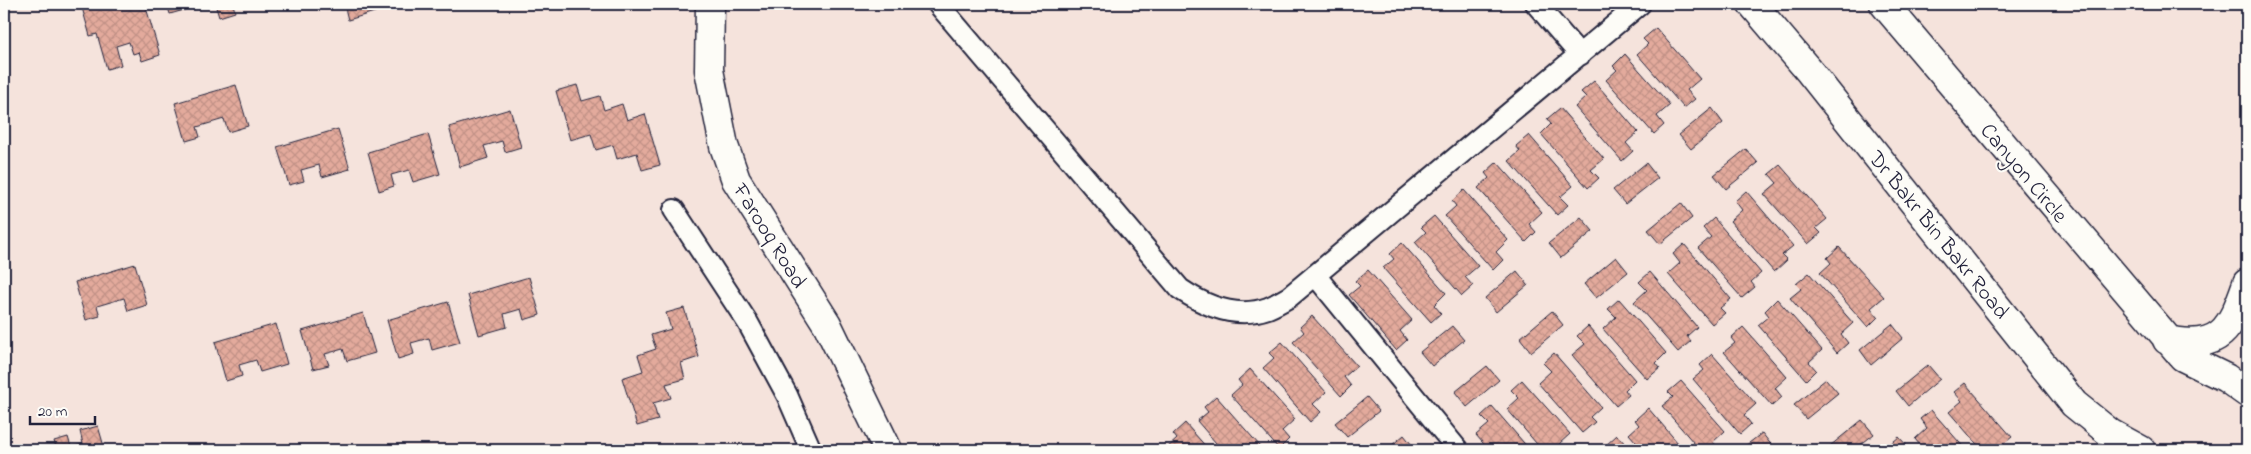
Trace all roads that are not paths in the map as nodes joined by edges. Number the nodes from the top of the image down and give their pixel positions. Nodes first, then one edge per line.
1 (710, 4) edge
2 (938, 4) edge
3 (1536, 4) edge
4 (1640, 4) edge
5 (1752, 4) edge
6 (1884, 4) edge
7 (1580, 55) junction
8 (674, 210) dead end
9 (1315, 275) junction
10 (2247, 283) edge
11 (2236, 315) junction
12 (2167, 340) junction
13 (2218, 374) junction
14 (2247, 393) edge
15 (811, 450) edge
16 (888, 450) edge
17 (1458, 450) edge
18 (2140, 450) edge

1 - 16 street, Farooq Road
2 - 9 street
3 - 7 street
4 - 7 street
5 - 18 street, Dr Bakr Bin Bakr Road
6 - 12 street, Canyon Circle
7 - 9 street
8 - 15 street
9 - 17 street
10 - 11 street
11 - 12 street
11 - 13 street
12 - 13 street, Canyon Circle
13 - 14 street, Canyon Circle

